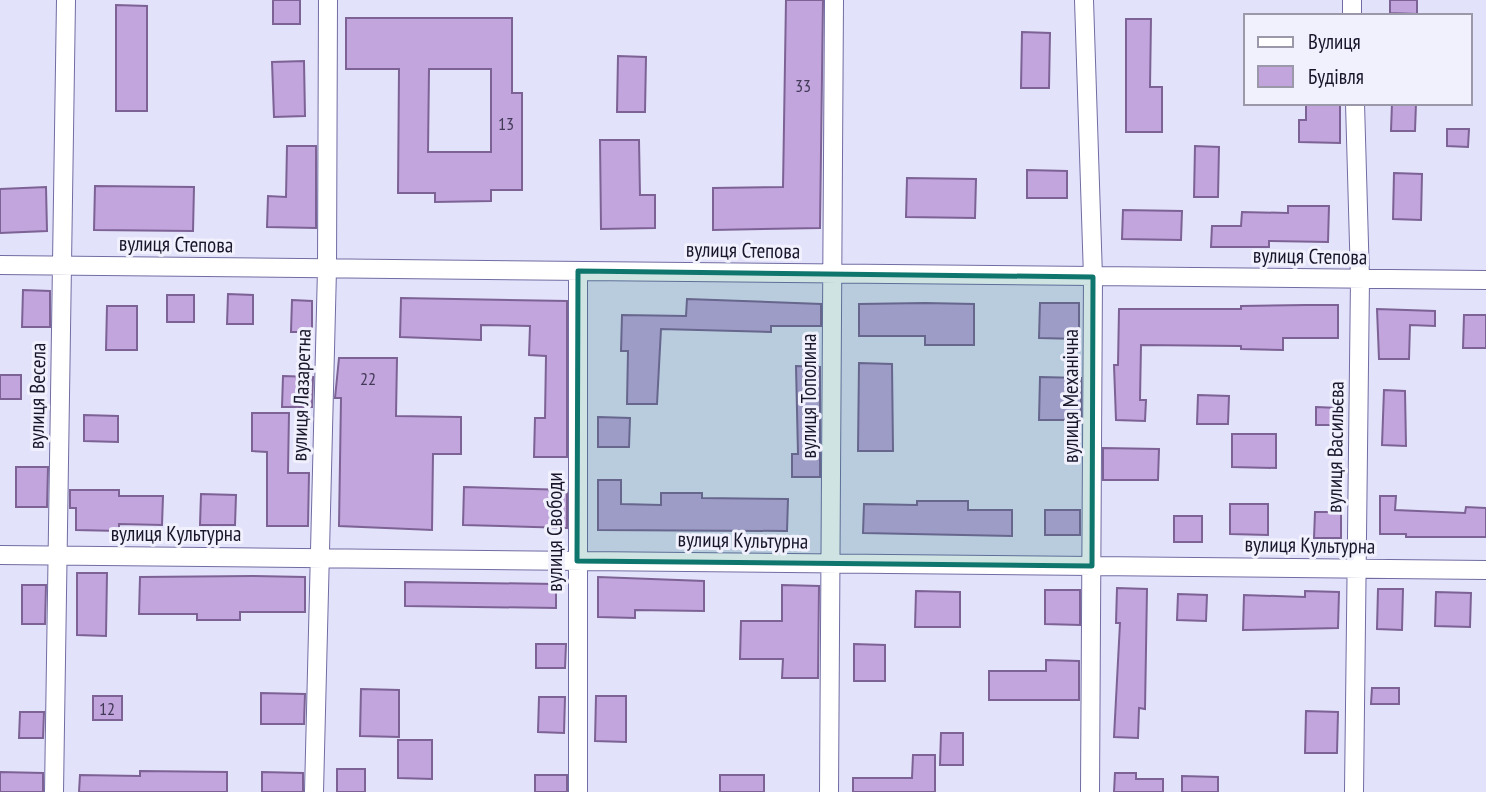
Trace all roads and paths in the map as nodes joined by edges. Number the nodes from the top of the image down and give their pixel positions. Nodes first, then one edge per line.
1 (66, 0) edge
2 (328, 0) edge
3 (834, 0) edge
4 (1084, 0) edge
5 (1355, 105) edge
6 (0, 265) edge
7 (62, 266) junction
8 (327, 269) junction
9 (578, 271) junction
10 (832, 274) junction
11 (1093, 277) junction
12 (1360, 279) junction
13 (1486, 280) edge
14 (0, 555) edge
15 (58, 555) junction
16 (319, 557) junction
17 (577, 561) junction
18 (830, 563) junction
19 (1092, 566) junction
20 (1357, 568) junction
21 (1486, 569) edge
22 (54, 792) edge
23 (314, 792) edge
24 (578, 792) edge
25 (829, 792) edge
26 (1090, 792) edge
27 (1354, 792) edge

1 - 7 street, вулиця Весела
2 - 8 street, вулиця Лазаретна
3 - 10 street, вулиця Тополина
4 - 11 street, вулиця Механічна
5 - 12 street, вулиця Васильєва
6 - 7 street, вулиця Степова
7 - 8 street, вулиця Степова
7 - 15 street, вулиця Весела
8 - 9 street, вулиця Степова
8 - 16 street, вулиця Лазаретна
9 - 10 street, вулиця Степова
9 - 17 street, вулиця Свободи
10 - 11 street, вулиця Степова
10 - 18 street, вулиця Тополина
11 - 12 street, вулиця Степова
11 - 19 street, вулиця Механічна
12 - 13 street, вулиця Степова
12 - 20 street, вулиця Васильєва
14 - 15 street, вулиця Культурна
15 - 16 street, вулиця Культурна
15 - 22 street, вулиця Весела
16 - 17 street, вулиця Культурна
16 - 23 street, вулиця Лазаретна
17 - 18 street, вулиця Культурна
17 - 24 street, вулиця Свободи
18 - 19 street, вулиця Культурна
18 - 25 street, вулиця Тополина
19 - 20 street, вулиця Культурна
19 - 26 street, вулиця Механічна
20 - 21 street, вулиця Культурна
20 - 27 street, вулиця Васильєва

